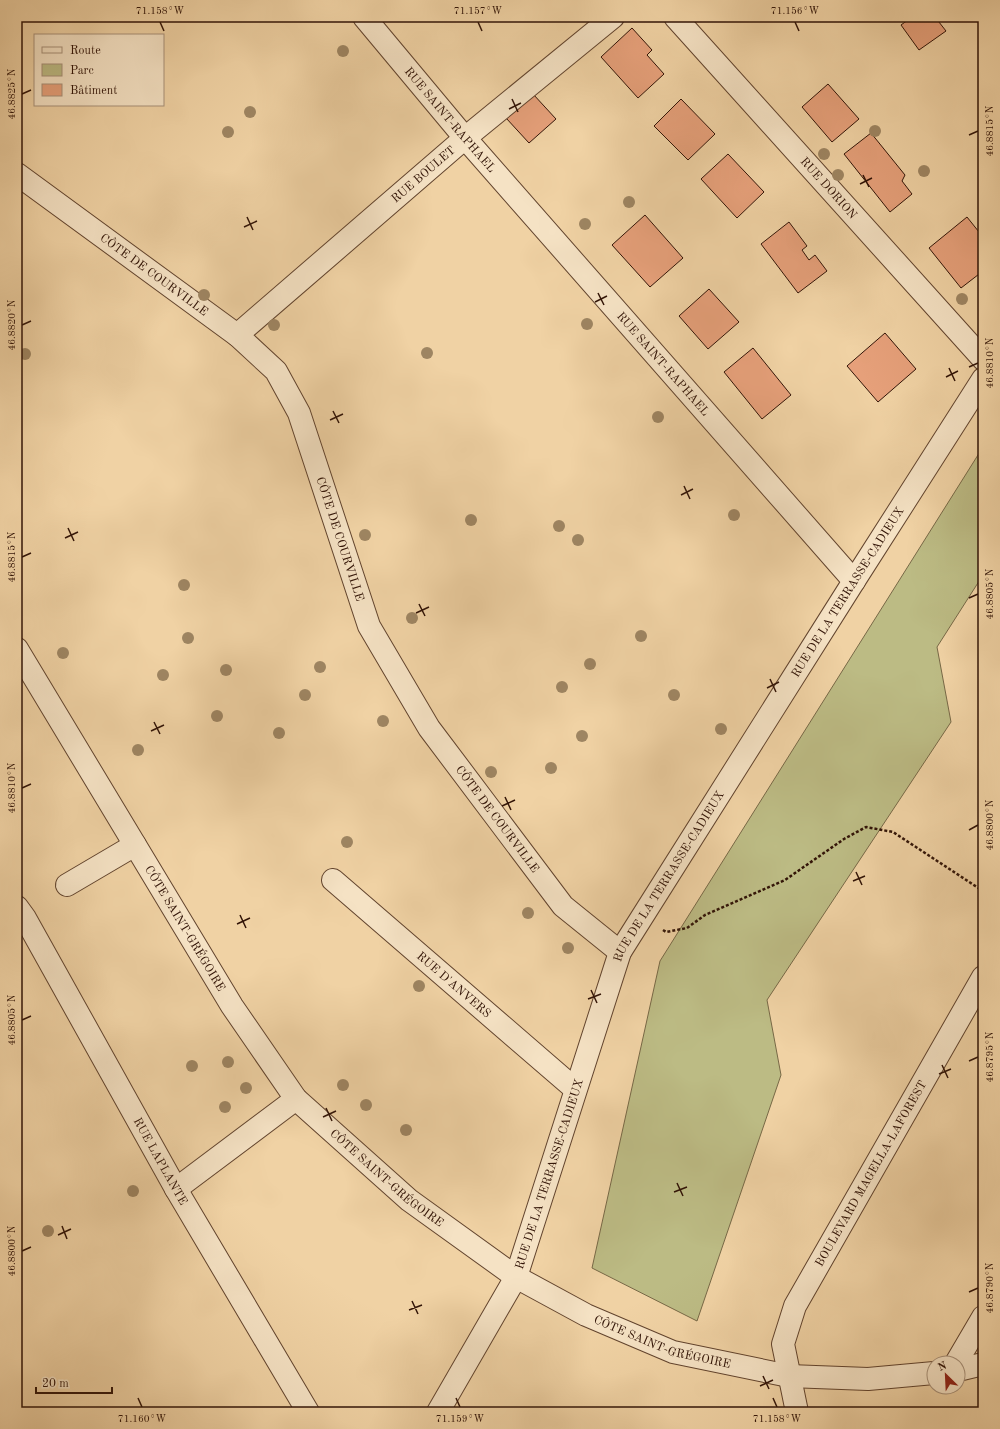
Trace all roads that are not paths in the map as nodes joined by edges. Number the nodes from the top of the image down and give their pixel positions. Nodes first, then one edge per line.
1 (364, 17) edge
2 (613, 17) edge
3 (676, 17) edge
4 (465, 138) junction
5 (17, 174) edge
6 (237, 335) junction
7 (983, 359) edge
8 (983, 380) edge
9 (854, 581) junction
10 (17, 649) edge
11 (135, 845) junction
12 (333, 880) dead end
13 (67, 885) dead end
14 (17, 907) edge
15 (620, 952) junction
16 (983, 978) edge
17 (575, 1089) junction
18 (296, 1099) junction
19 (176, 1189) junction
20 (516, 1277) junction
21 (983, 1317) edge
22 (961, 1355) edge
23 (983, 1364) edge
24 (966, 1368) edge
25 (926, 1374) edge
26 (788, 1376) junction
27 (308, 1412) edge
28 (438, 1412) edge
29 (797, 1412) edge

1 - 4 street, RUE SAINT-RAPHAEL
2 - 4 street, RUE BOULET
3 - 7 street, RUE DORION
4 - 6 street, RUE BOULET
4 - 9 street, RUE SAINT-RAPHAEL
5 - 6 street, CÔTE DE COURVILLE
6 - 15 street, CÔTE DE COURVILLE
8 - 9 street, RUE DE LA TERRASSE-CADIEUX
9 - 15 street, RUE DE LA TERRASSE-CADIEUX
10 - 11 street, CÔTE SAINT-GRÉGOIRE
11 - 13 street
11 - 18 street, CÔTE SAINT-GRÉGOIRE
12 - 17 street, RUE D'ANVERS
14 - 19 street, RUE LAPLANTE
15 - 17 street, RUE DE LA TERRASSE-CADIEUX
16 - 26 street, BOULEVARD MAGELLA-LAFOREST
17 - 20 street, RUE DE LA TERRASSE-CADIEUX
18 - 19 street
18 - 20 street, CÔTE SAINT-GRÉGOIRE
19 - 27 street, RUE LAPLANTE
20 - 26 street, CÔTE SAINT-GRÉGOIRE
20 - 28 street, RUE DE LA TERRASSE-CADIEUX
21 - 22 street
23 - 24 street
25 - 26 street, CÔTE SAINT-GRÉGOIRE
26 - 29 street, BOULEVARD MAGELLA-LAFOREST

